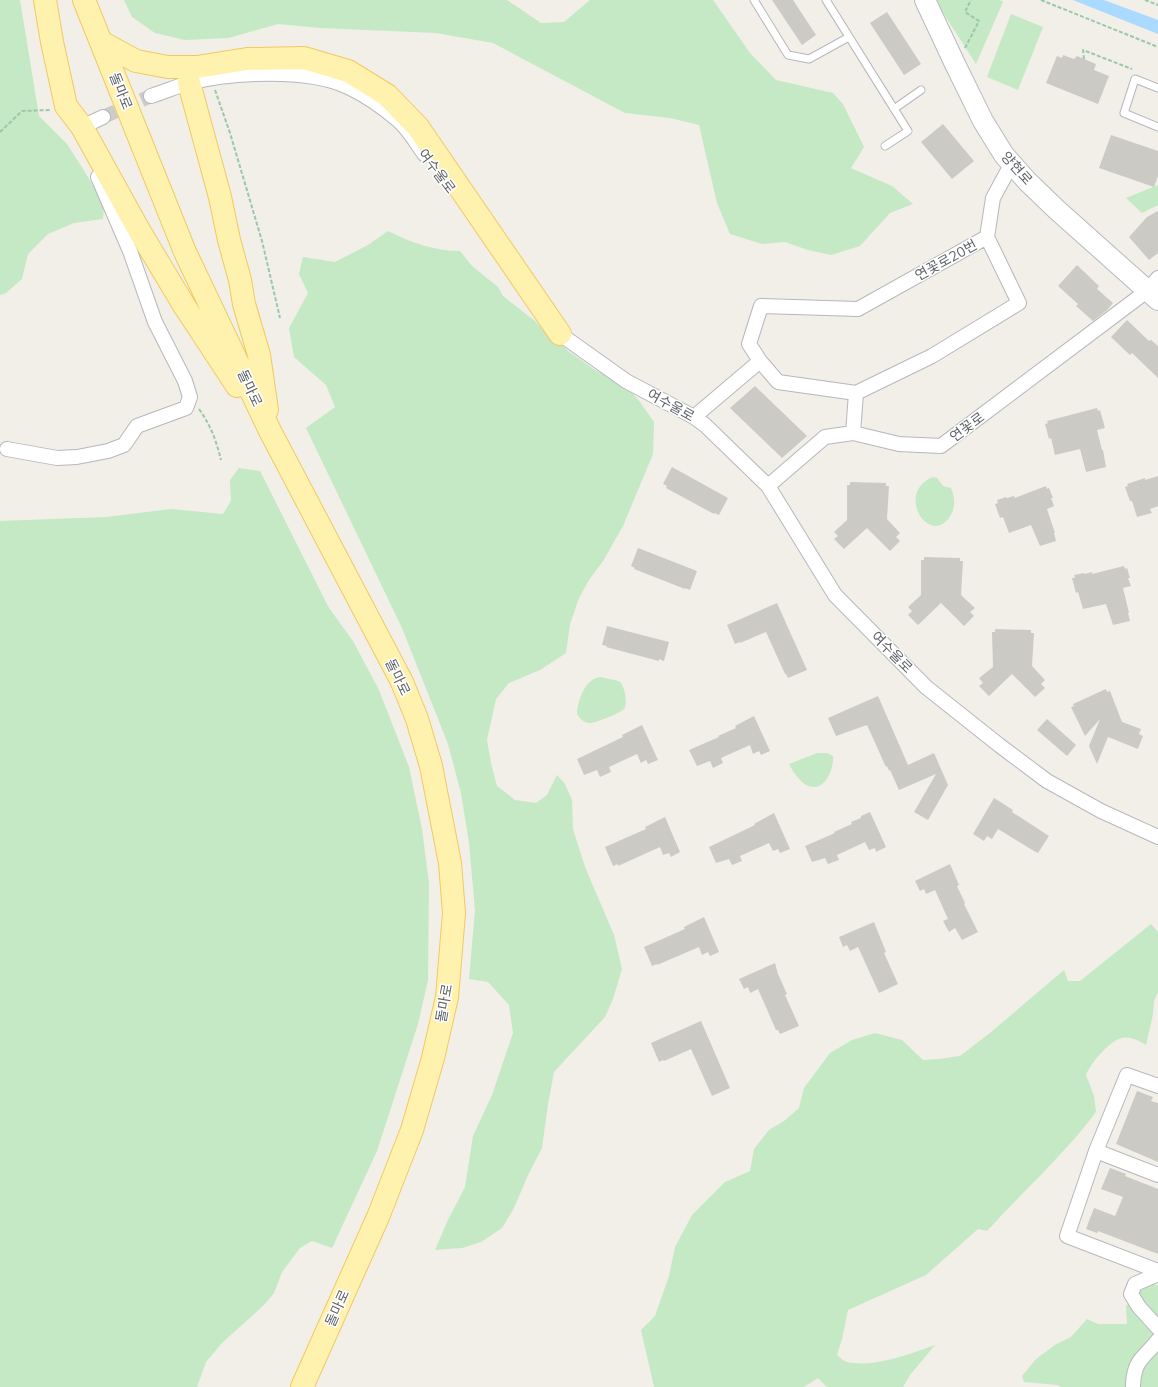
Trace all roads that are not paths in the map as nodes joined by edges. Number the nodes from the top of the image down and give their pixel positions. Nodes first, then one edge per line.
1 (45, 0) edge
2 (84, 0) edge
3 (754, 0) edge
4 (826, 0) edge
5 (925, 0) edge
6 (849, 37) junction
7 (101, 42) junction
8 (189, 83) junction
9 (1158, 88) edge
10 (921, 90) dead end
11 (150, 96) tunnel mouth
12 (894, 109) junction
13 (104, 117) tunnel mouth
14 (82, 127) junction
15 (1158, 127) edge
16 (885, 146) dead end
17 (1012, 163) junction
18 (987, 238) junction
19 (1154, 290) edge
20 (560, 334) junction
21 (760, 361) junction
22 (856, 393) junction
23 (694, 417) junction
24 (270, 430) junction
25 (853, 433) junction
26 (7, 450) dead end
27 (768, 486) junction
28 (1158, 836) edge
29 (1158, 1086) edge
30 (1096, 1151) junction
31 (1158, 1175) edge
32 (1158, 1271) edge
33 (1158, 1274) edge
34 (1158, 1328) edge
35 (1158, 1340) edge
36 (302, 1387) edge
37 (1133, 1387) edge

1 - 14 main road
2 - 7 main road, 돌마로
3 - 6 lane
4 - 6 lane
5 - 17 main road, 양현로
6 - 12 lane
7 - 20 main road
7 - 24 main road, 돌마로
8 - 11 street, 여수울로
8 - 20 street, 여수울로
8 - 24 main road
9 - 15 lane
10 - 12 lane
12 - 16 lane
13 - 14 street
14 - 24 main road
14 - 26 street
17 - 18 street
17 - 19 main road, 양현로
18 - 21 street, 연꽃로20번
18 - 22 street, 연꽃로20번
19 - 25 street, 연꽃로
20 - 23 street, 여수울로
21 - 22 street
21 - 23 street
22 - 25 street
23 - 27 street, 여수울로
24 - 36 main road, 돌마로
25 - 27 street, 연꽃로
27 - 28 street, 여수울로
29 - 30 street
30 - 31 street
30 - 32 street
33 - 34 street
35 - 37 street

